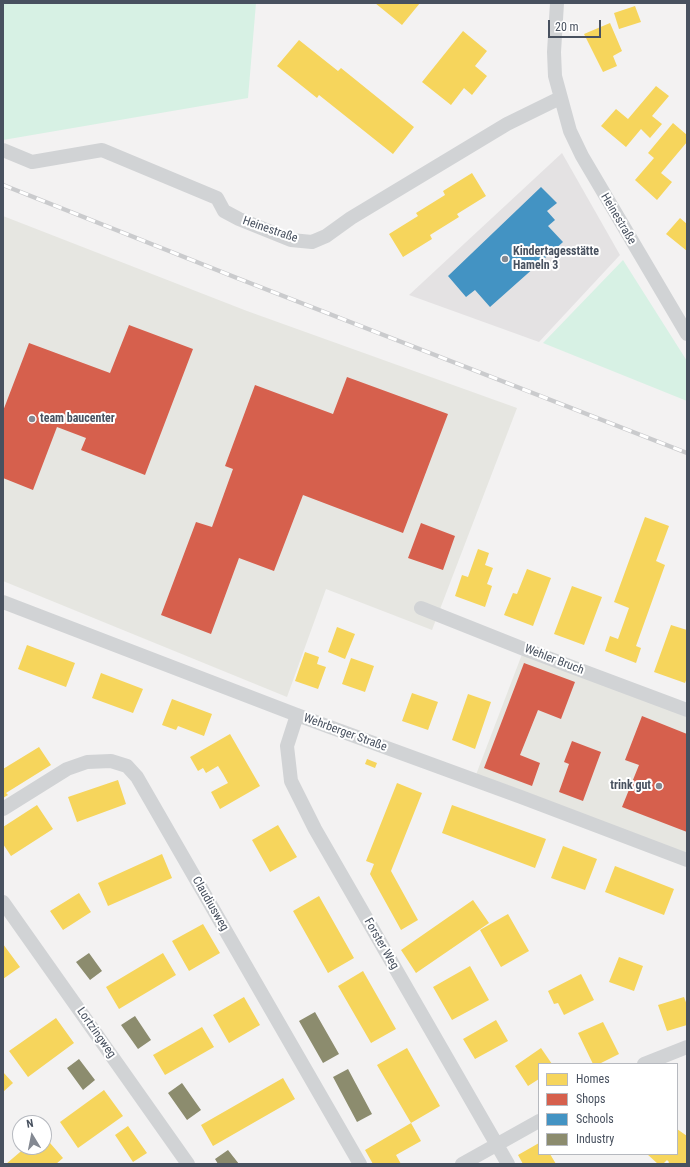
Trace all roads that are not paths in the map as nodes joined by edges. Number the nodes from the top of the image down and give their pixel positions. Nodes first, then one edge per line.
1 (557, 3) edge
2 (560, 98) junction
3 (3, 150) edge
4 (687, 334) edge
5 (3, 602) edge
6 (421, 608) dead end
7 (687, 710) edge
8 (297, 715) junction
9 (3, 809) edge
10 (687, 860) edge
11 (3, 902) edge
12 (687, 1047) edge
13 (647, 1063) edge
14 (538, 1122) edge
15 (496, 1145) junction
16 (188, 1164) edge
17 (360, 1164) edge
18 (462, 1164) edge
19 (508, 1164) edge

1 - 2 street, Heinestraße
2 - 3 street, Heinestraße
2 - 4 street, Heinestraße
5 - 8 street, Wehrberger Straße
6 - 7 street, Wehler Bruch
8 - 10 street, Wehrberger Straße
8 - 15 street, Forster Weg
9 - 17 street, Claudiusweg
11 - 16 street, Lortzingweg
12 - 13 street
14 - 15 street
15 - 18 street
15 - 19 street, Forster Weg

